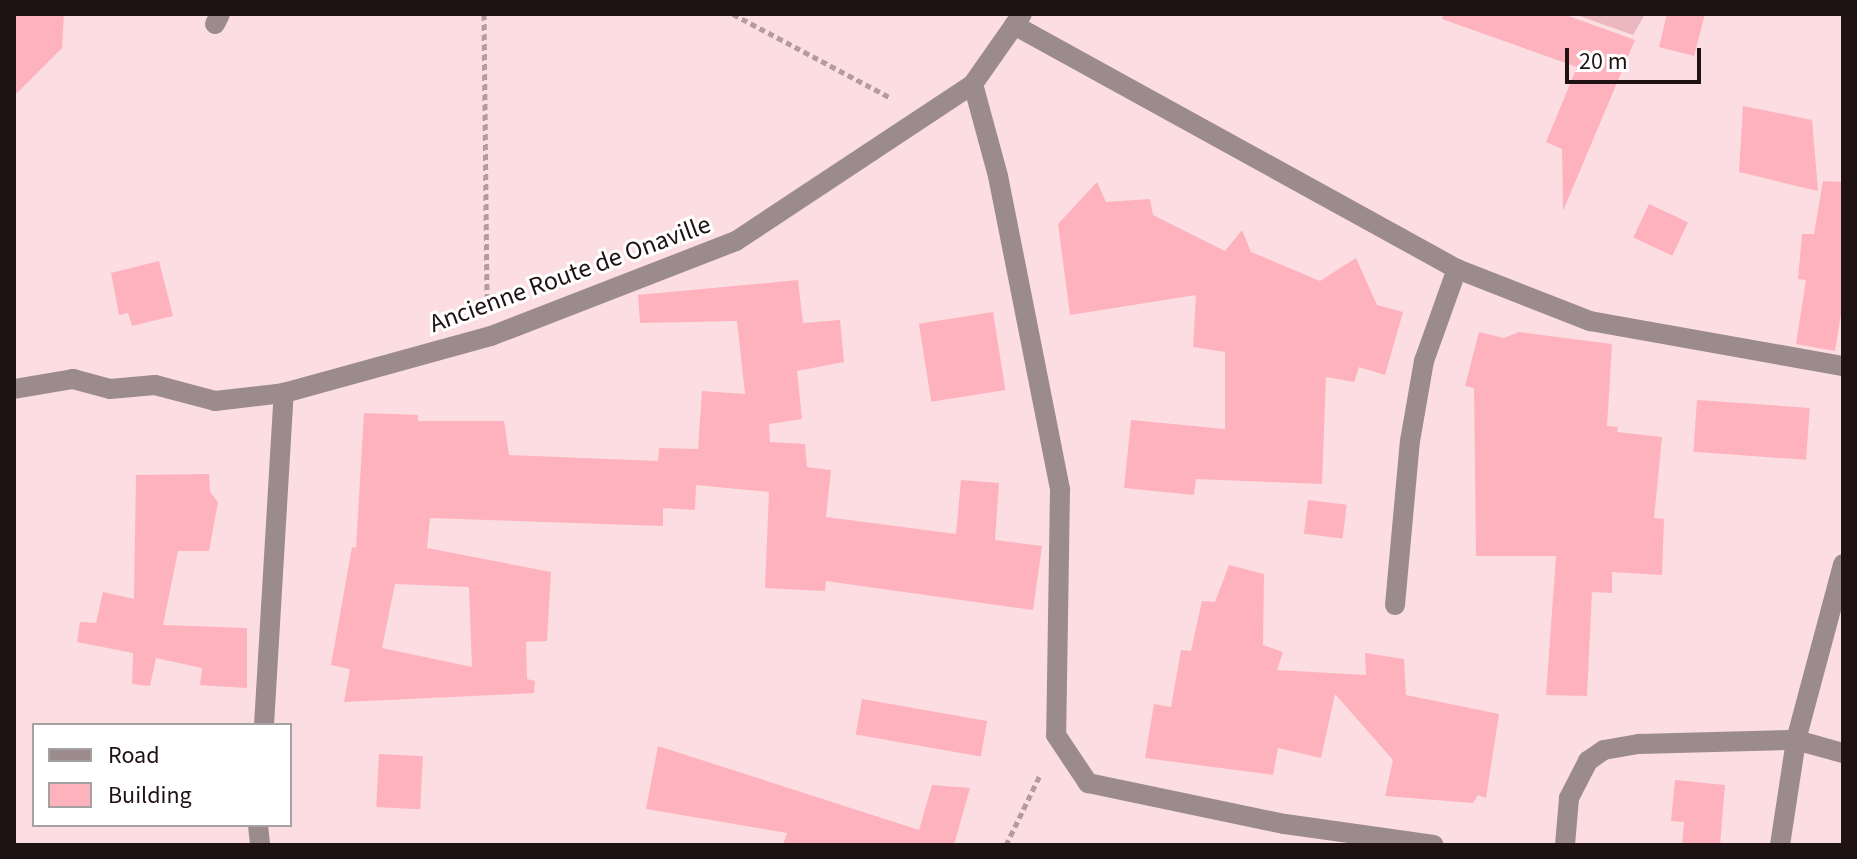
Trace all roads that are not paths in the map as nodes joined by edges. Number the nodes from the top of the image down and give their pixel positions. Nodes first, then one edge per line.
1 (1018, 20) edge
2 (973, 84) junction
3 (1457, 269) junction
4 (1843, 366) edge
5 (14, 389) edge
6 (284, 393) junction
7 (1843, 564) edge
8 (1395, 605) dead end
9 (264, 723) edge
10 (1796, 740) junction
11 (1843, 753) edge
12 (1434, 845) edge
13 (1565, 845) edge
14 (1780, 845) edge

1 - 2 street, Ancienne Route de Onaville
1 - 3 street
2 - 6 street, Ancienne Route de Onaville
2 - 12 street
3 - 4 street
3 - 8 street
5 - 6 street, Ancienne Route de Onaville
6 - 9 street
7 - 10 street
10 - 11 street
10 - 13 street
10 - 14 street

